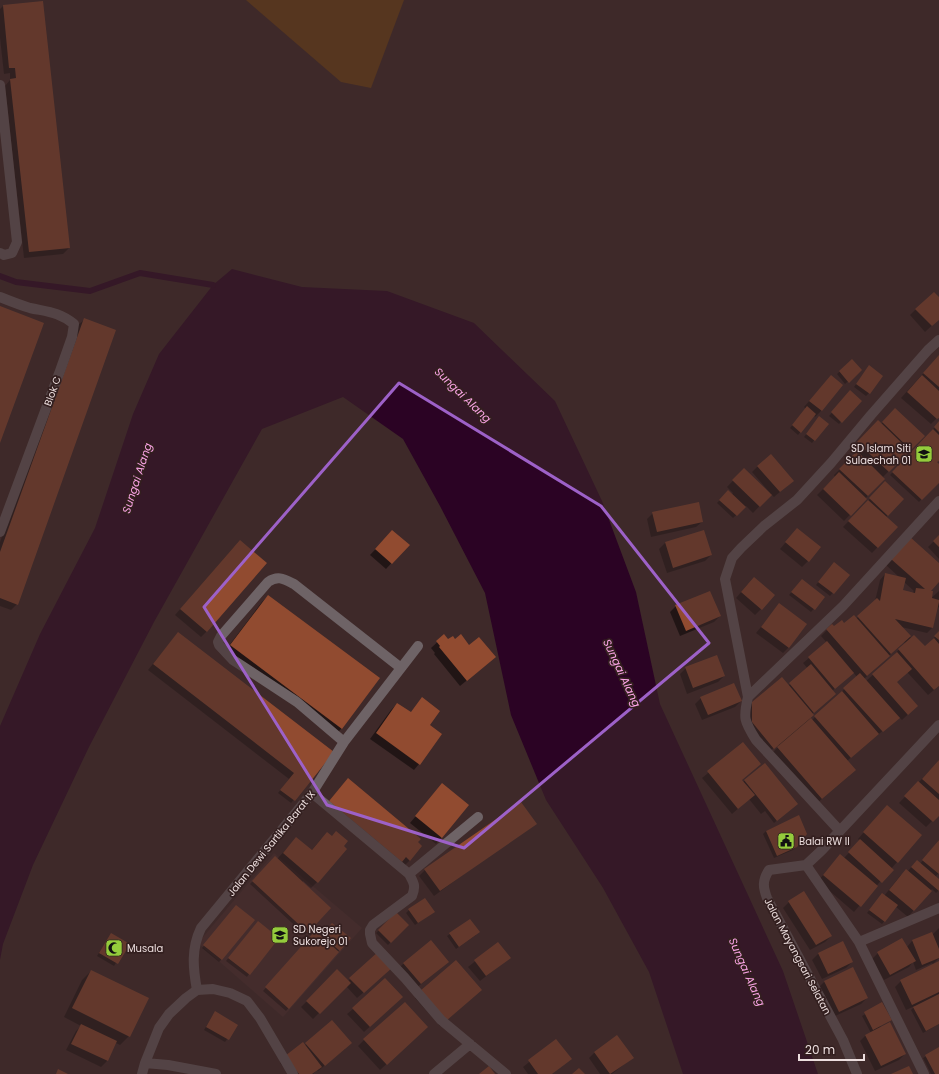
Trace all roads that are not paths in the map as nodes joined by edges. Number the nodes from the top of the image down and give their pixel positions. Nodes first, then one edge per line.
1 (0, 85) edge
2 (0, 253) edge
3 (0, 297) edge
4 (939, 340) edge
5 (939, 501) edge
6 (0, 532) edge
7 (418, 646) dead end
8 (401, 668) junction
9 (748, 697) junction
10 (939, 725) edge
11 (344, 742) junction
12 (312, 793) junction
13 (478, 817) dead end
14 (839, 830) junction
15 (806, 865) junction
16 (409, 874) junction
17 (939, 908) edge
18 (859, 942) junction
19 (196, 990) junction
20 (470, 1044) junction
21 (145, 1063) junction
22 (142, 1074) edge
23 (216, 1074) edge
24 (293, 1074) edge
25 (434, 1074) edge
26 (506, 1074) edge
27 (857, 1074) edge
28 (924, 1074) edge

1 - 2 street
3 - 6 street, Blok C
4 - 9 street
5 - 9 street
7 - 8 street, Jalan Dewi Sartika Barat IX
8 - 11 street, Jalan Dewi Sartika Barat IX
8 - 11 street
9 - 14 street
10 - 14 street
11 - 12 street, Jalan Dewi Sartika Barat IX
12 - 16 street
12 - 19 street, Jalan Dewi Sartika Barat IX
13 - 16 street
14 - 15 street
15 - 18 street
15 - 27 street, Jalan Mayangsari Selatan
16 - 20 street
17 - 18 street
18 - 28 street
19 - 21 street
19 - 24 street
20 - 25 street
20 - 26 street
21 - 22 street
21 - 23 street

